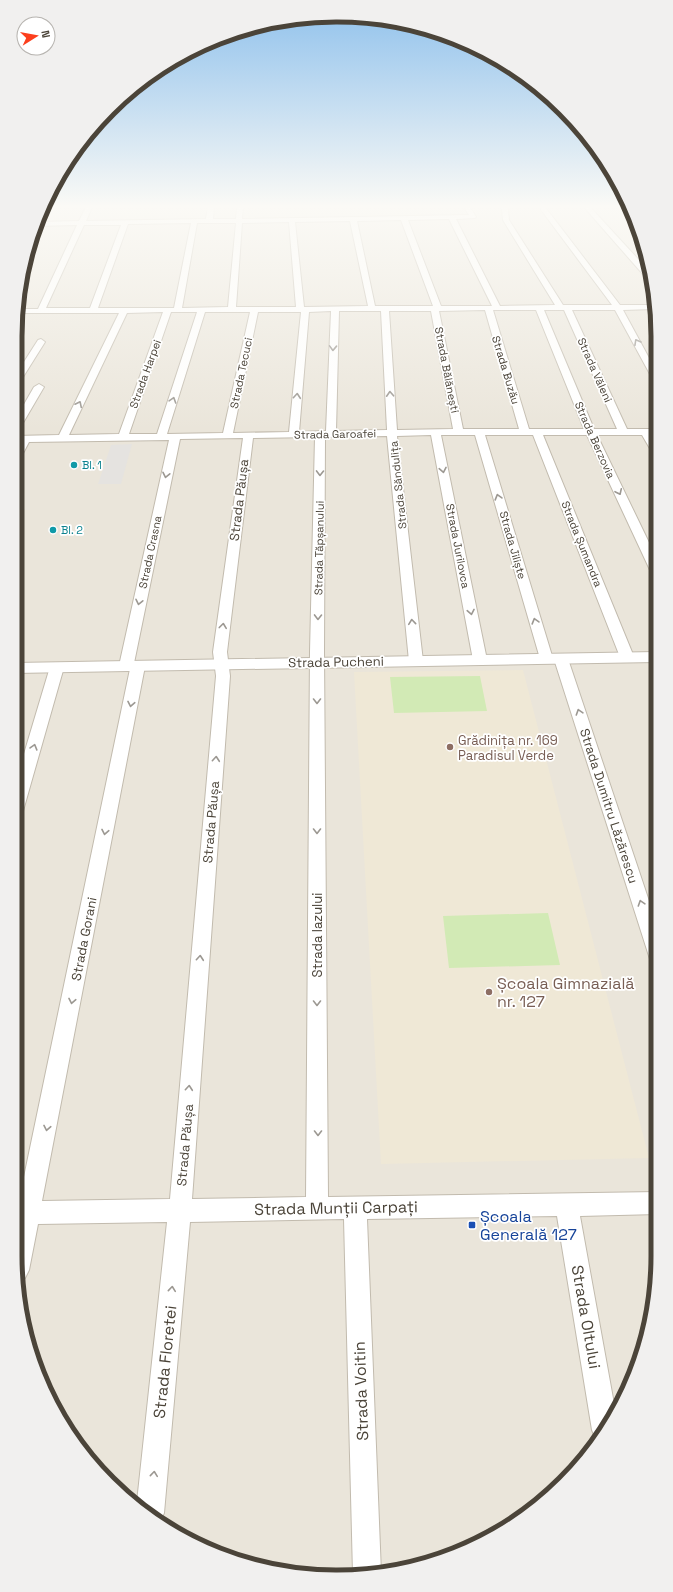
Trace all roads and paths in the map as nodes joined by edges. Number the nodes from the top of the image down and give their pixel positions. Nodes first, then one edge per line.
1 (55, 281) edge
2 (104, 281) edge
3 (183, 281) edge
4 (234, 281) edge
5 (298, 281) edge
6 (368, 281) edge
7 (426, 281) edge
8 (480, 281) edge
9 (546, 281) edge
10 (598, 281) edge
11 (649, 307) edge
12 (437, 308) junction
13 (492, 308) junction
14 (539, 308) junction
15 (564, 308) junction
16 (618, 308) junction
17 (302, 309) junction
18 (335, 309) junction
19 (372, 309) junction
20 (385, 309) junction
21 (124, 310) junction
22 (168, 310) junction
23 (178, 310) junction
24 (202, 310) junction
25 (232, 310) junction
26 (254, 310) junction
27 (23, 311) edge
28 (41, 311) junction
29 (93, 311) junction
30 (41, 342) dead end
31 (651, 367) edge
32 (22, 372) edge
33 (39, 387) dead end
34 (22, 416) edge
35 (531, 431) junction
36 (435, 432) junction
37 (459, 432) junction
38 (479, 432) junction
39 (590, 432) junction
40 (623, 432) junction
41 (650, 432) edge
42 (392, 433) junction
43 (325, 434) junction
44 (294, 435) junction
45 (227, 436) junction
46 (248, 436) junction
47 (161, 437) junction
48 (174, 437) junction
49 (123, 438) junction
50 (22, 439) edge
51 (62, 439) junction
52 (651, 560) edge
53 (627, 657) junction
54 (651, 657) edge
55 (553, 659) junction
56 (480, 660) junction
57 (416, 661) junction
58 (317, 662) junction
59 (222, 664) junction
60 (132, 666) junction
61 (57, 667) junction
62 (22, 668) edge
63 (22, 788) edge
64 (651, 936) edge
65 (651, 1203) edge
66 (566, 1204) junction
67 (317, 1208) junction
68 (355, 1208) junction
69 (180, 1210) junction
70 (22, 1213) edge
71 (604, 1421) edge
72 (150, 1509) edge
73 (367, 1568) edge

1 - 28 street
2 - 29 street
3 - 23 street
4 - 25 street
5 - 17 street
6 - 19 street
7 - 12 street, Strada Bălănești
8 - 13 street, Strada Buzău
9 - 15 street, Strada Văleni
10 - 16 street
11 - 16 street
12 - 13 street
12 - 20 street
12 - 37 street, Strada Bălănești
13 - 14 street
13 - 35 street, Strada Buzău
14 - 15 street
14 - 39 street, Strada Berzovia
15 - 16 street
15 - 40 street, Strada Văleni
31 -> 16 street
17 - 18 street
17 - 26 street
44 -> 17 street
18 - 19 street
18 -> 43 street, Strada Tăpșanului
19 - 20 street
42 -> 20 street, Strada Săndulița
21 - 22 street
21 - 29 street
51 -> 21 street
22 - 23 street
22 - 49 street, Strada Harpei
23 - 24 street
24 - 25 street
47 -> 24 street
25 - 26 street
26 - 45 street, Strada Tecuci
27 - 28 street
28 - 29 street
30 - 32 street
33 - 34 street
35 - 38 street, Strada Garoafei
35 - 39 street, Strada Garoafei
35 - 53 street, Strada Șumandra
36 - 37 street, Strada Garoafei
36 - 42 street, Strada Garoafei
36 -> 56 street, Strada Jurilovca
37 - 38 street, Strada Garoafei
55 -> 38 street, Strada Jiliște
39 - 40 street, Strada Garoafei
39 -> 52 street, Strada Berzovia
40 - 41 street, Strada Garoafei
42 - 43 street, Strada Garoafei
57 -> 42 street, Strada Săndulița
43 - 44 street, Strada Garoafei
43 -> 58 street, Strada Tăpșanului
44 - 46 street, Strada Garoafei
45 - 46 street, Strada Garoafei
45 - 48 street, Strada Garoafei
59 -> 46 street, Strada Păușa
47 - 48 street, Strada Garoafei
47 - 49 street, Strada Garoafei
48 -> 60 street, Strada Crasna
49 - 51 street, Strada Garoafei
50 - 51 street, Strada Garoafei
53 - 54 street, Strada Pucheni
53 - 55 street, Strada Pucheni
55 - 56 street, Strada Pucheni
64 -> 55 street, Strada Dumitru Lăzărescu
56 - 57 street, Strada Pucheni
57 - 58 street, Strada Pucheni
58 - 59 street, Strada Pucheni
58 -> 67 street, Strada Iazului
59 - 60 street, Strada Pucheni
69 -> 59 street, Strada Păușa
60 - 61 street, Strada Pucheni
60 -> 70 street, Strada Gorani
61 - 62 street, Strada Pucheni
63 -> 61 street
65 - 66 street, Strada Munții Carpați
66 - 68 street, Strada Munții Carpați
66 - 71 street, Strada Oltului
67 - 68 street, Strada Munții Carpați
67 - 69 street, Strada Munții Carpați
68 - 73 street, Strada Voitin
69 - 70 street, Strada Munții Carpați
72 -> 69 street, Strada Floretei

